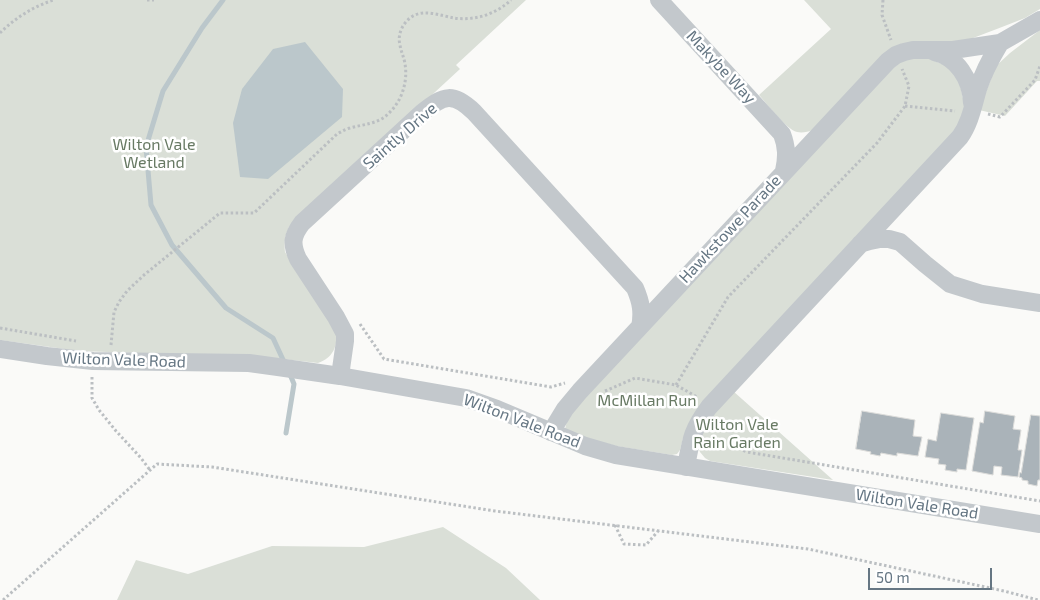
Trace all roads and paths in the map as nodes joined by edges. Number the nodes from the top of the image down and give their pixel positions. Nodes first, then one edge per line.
1 (54, 0) edge
2 (147, 0) edge
3 (154, 0) edge
4 (511, 0) edge
5 (659, 0) edge
6 (883, 0) edge
7 (1040, 20) edge
8 (0, 33) edge
9 (1000, 43) junction
10 (926, 50) junction
11 (896, 55) junction
12 (1040, 66) edge
13 (905, 106) junction
14 (971, 111) junction
15 (1000, 117) dead end
16 (820, 133) junction
17 (782, 134) junction
18 (784, 172) junction
19 (897, 205) junction
20 (900, 242) junction
21 (860, 244) junction
22 (635, 288) junction
23 (674, 290) junction
24 (1040, 303) edge
25 (356, 318) dead end
26 (640, 327) junction
27 (0, 328) edge
28 (80, 341) dead end
29 (104, 345) dead end
30 (0, 349) edge
31 (93, 361) junction
32 (340, 376) junction
33 (676, 385) junction
34 (580, 391) junction
35 (710, 407) junction
36 (551, 432) junction
37 (686, 467) junction
38 (150, 470) junction
39 (1040, 501) edge
40 (614, 524) junction
41 (1040, 524) edge
42 (659, 530) junction
43 (4, 600) edge
44 (1038, 600) edge

1 - 8 path
2 - 3 path
4 - 29 path
5 - 17 street, Makybe Way
6 - 11 path
7 - 9 street, Hawkstowe Parade
9 - 10 street, Hawkstowe Parade
9 - 14 street, Hawkstowe Parade
10 - 11 street, Hawkstowe Parade
10 - 14 street, Hawkstowe Parade
11 - 13 path
11 - 16 street, Hawkstowe Parade
12 - 15 path
13 - 14 path
13 - 33 path
14 - 19 street, Hawkstowe Parade
16 - 17 street
16 - 18 street, Hawkstowe Parade
17 - 18 street
18 - 23 street, Hawkstowe Parade
19 - 20 street
19 - 21 street, Hawkstowe Parade
20 - 21 street
20 - 24 street
21 - 35 street, Hawkstowe Parade
22 - 23 street
22 - 26 street, Saintly Drive
22 - 32 street, Saintly Drive
23 - 26 street, Hawkstowe Parade
25 - 34 path
26 - 34 street, Hawkstowe Parade
27 - 28 path
30 - 31 street, Wilton Vale Road
31 - 32 street, Wilton Vale Road
31 - 38 path
32 - 36 street, Wilton Vale Road
33 - 34 path
33 - 35 path
34 - 36 street, Hawkstowe Parade
35 - 37 street, Hawkstowe Parade
35 - 39 path
36 - 37 street, Wilton Vale Road
37 - 41 street, Wilton Vale Road
38 - 40 path
38 - 43 path
40 - 42 path
40 - 42 path
42 - 44 path

